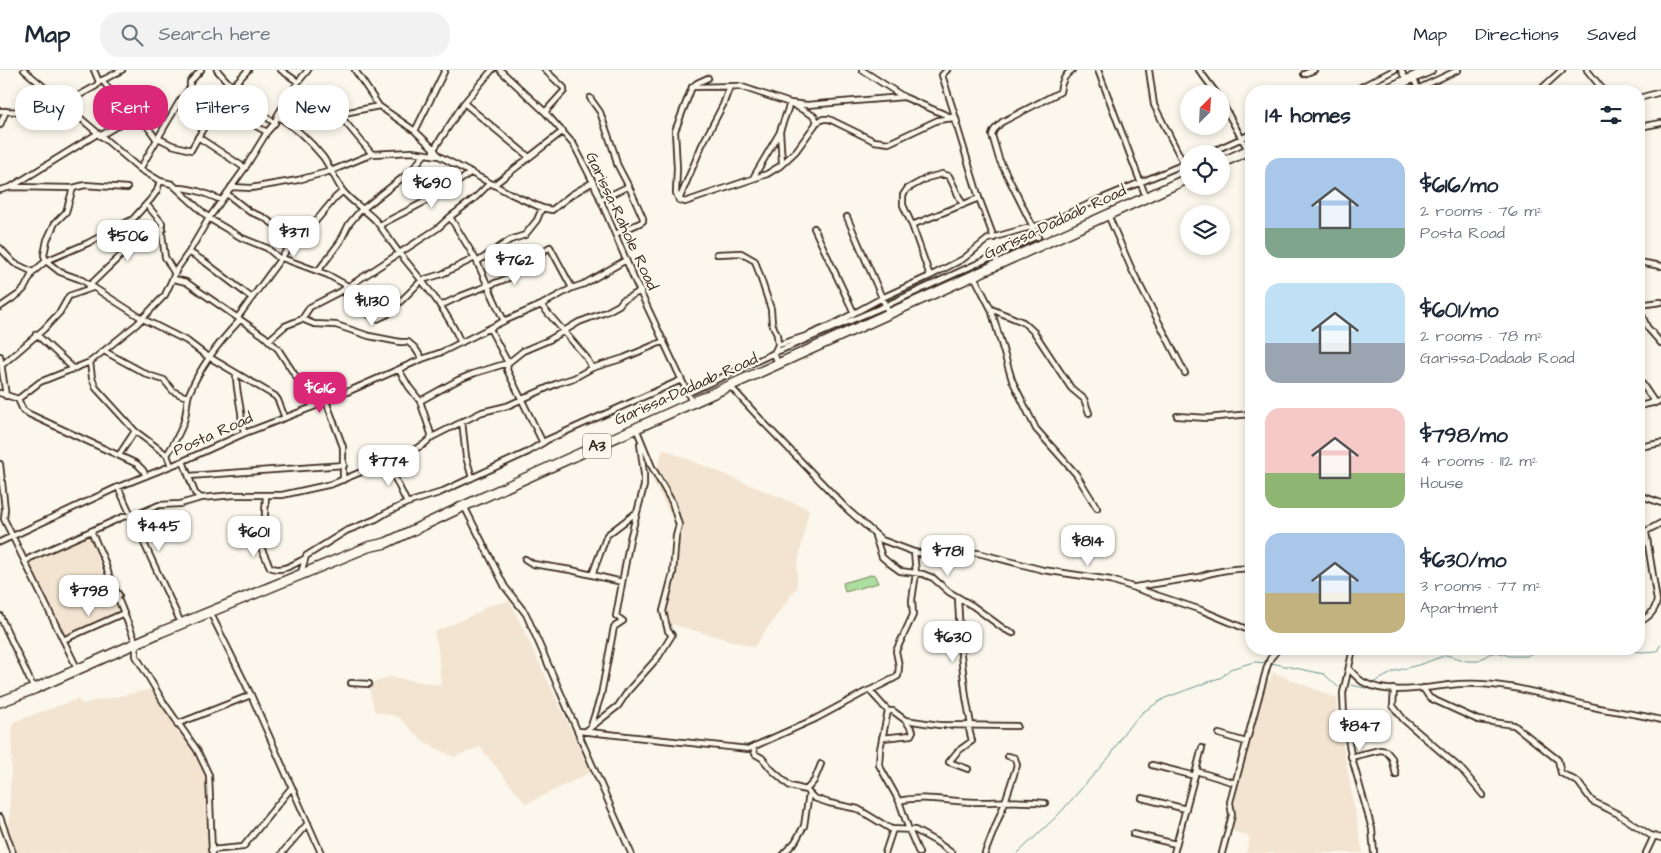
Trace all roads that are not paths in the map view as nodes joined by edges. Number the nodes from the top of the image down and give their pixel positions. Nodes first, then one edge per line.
1 (24, 70) edge
2 (94, 70) edge
3 (122, 70) edge
4 (201, 70) edge
5 (217, 70) edge
6 (248, 70) edge
7 (281, 70) edge
8 (308, 70) edge
9 (355, 70) edge
10 (445, 70) edge
11 (492, 70) edge
12 (500, 70) edge
13 (545, 70) edge
14 (862, 70) edge
15 (947, 70) edge
16 (1072, 70) edge
17 (1098, 70) edge
18 (1150, 70) edge
19 (1199, 70) edge
20 (1314, 70) edge
21 (1394, 70) edge
22 (1400, 70) edge
23 (1430, 70) edge
24 (1458, 70) edge
25 (1562, 70) edge
26 (1587, 70) edge
27 (1304, 74) dead end
28 (708, 78) dead end
29 (1410, 79) junction
30 (100, 81) junction
31 (298, 82) junction
32 (42, 85) edge
33 (104, 85) edge
34 (190, 85) edge
35 (230, 85) joint
36 (1210, 85) edge
37 (1365, 85) edge
38 (1396, 85) edge
39 (1414, 85) edge
40 (1427, 85) edge
41 (1546, 85) edge
42 (1599, 85) edge
43 (730, 86) junction
44 (692, 87) junction
45 (1661, 92) edge
46 (83, 93) edge
47 (1645, 96) edge
48 (904, 97) junction
49 (590, 98) dead end
50 (464, 103) junction
51 (790, 103) junction
52 (178, 104) edge
53 (378, 106) junction
54 (3, 111) edge
55 (545, 112) junction
56 (277, 116) junction
57 (1230, 116) edge
58 (268, 118) edge
59 (953, 118) junction
60 (83, 121) edge
61 (275, 123) junction
62 (816, 123) junction
63 (1661, 123) edge
64 (0, 125) edge
65 (957, 126) junction
66 (1645, 126) edge
67 (108, 130) edge
68 (151, 130) edge
69 (201, 130) edge
70 (263, 130) edge
71 (416, 131) junction
72 (563, 131) junction
73 (780, 131) junction
74 (267, 132) junction
75 (99, 135) junction
76 (198, 137) junction
77 (1243, 138) junction
78 (158, 139) junction
79 (1245, 141) edge
80 (1227, 145) edge
81 (434, 148) junction
82 (1245, 152) edge
83 (372, 154) junction
84 (425, 154) junction
85 (432, 154) junction
86 (439, 156) junction
87 (529, 157) junction
88 (1180, 158) edge
89 (1230, 159) edge
90 (782, 163) junction
91 (1180, 165) edge
92 (245, 168) junction
93 (140, 169) junction
94 (331, 171) junction
95 (470, 172) junction
96 (753, 178) junction
97 (160, 181) junction
98 (593, 182) junction
99 (1140, 182) junction
100 (1180, 182) edge
101 (492, 183) junction
102 (629, 186) junction
103 (11, 187) junction
104 (231, 187) junction
105 (73, 188) junction
106 (127, 188) dead end
107 (176, 188) junction
108 (0, 190) edge
109 (343, 191) junction
110 (227, 194) junction
111 (1146, 197) junction
112 (979, 198) junction
113 (221, 200) junction
114 (600, 200) junction
115 (679, 200) junction
116 (147, 204) junction
117 (962, 205) junction
118 (364, 208) junction
119 (542, 208) junction
120 (1108, 214) junction
121 (450, 217) junction
122 (847, 217) dead end
123 (210, 218) junction
124 (380, 225) junction
125 (912, 225) junction
126 (1033, 227) junction
127 (814, 228) dead end
128 (163, 229) junction
129 (615, 234) junction
130 (994, 238) junction
131 (295, 239) junction
132 (1039, 241) junction
133 (0, 248) edge
134 (189, 252) junction
135 (399, 253) junction
136 (717, 254) dead end
137 (281, 258) junction
138 (476, 260) junction
139 (626, 260) junction
140 (46, 261) junction
141 (1645, 263) edge
142 (1661, 266) edge
143 (318, 271) junction
144 (33, 272) junction
145 (174, 276) junction
146 (930, 276) junction
147 (974, 276) junction
148 (422, 280) junction
149 (487, 285) junction
150 (348, 286) junction
151 (90, 287) junction
152 (572, 288) junction
153 (343, 290) junction
154 (640, 290) junction
155 (252, 298) junction
156 (882, 298) junction
157 (1661, 302) edge
158 (541, 305) junction
159 (440, 306) junction
160 (0, 307) edge
161 (1645, 307) edge
162 (991, 309) junction
163 (887, 310) junction
164 (854, 313) junction
165 (143, 319) junction
166 (239, 319) junction
167 (302, 320) junction
168 (504, 321) junction
169 (1645, 322) edge
170 (490, 329) junction
171 (564, 331) junction
172 (36, 334) junction
173 (269, 340) junction
174 (664, 341) junction
175 (1661, 342) edge
176 (461, 343) junction
177 (778, 344) junction
178 (104, 351) junction
179 (774, 353) junction
180 (0, 356) edge
181 (210, 358) junction
182 (422, 358) junction
183 (90, 362) junction
184 (508, 363) junction
185 (1, 364) edge
186 (778, 364) junction
187 (592, 368) junction
188 (74, 369) junction
189 (399, 370) junction
190 (236, 374) junction
191 (1185, 374) dead end
192 (681, 380) junction
193 (730, 386) junction
194 (1645, 388) edge
195 (0, 393) edge
196 (688, 393) junction
197 (6, 396) junction
198 (188, 397) junction
199 (18, 399) junction
200 (522, 399) junction
201 (326, 401) junction
202 (420, 401) junction
203 (1661, 401) edge
204 (692, 402) junction
205 (1655, 403) junction
206 (1645, 405) edge
207 (313, 407) junction
208 (1088, 413) dead end
209 (1245, 415) edge
210 (1177, 416) dead end
211 (285, 418) junction
212 (462, 422) junction
213 (636, 428) junction
214 (135, 431) junction
215 (245, 433) junction
216 (432, 437) junction
217 (640, 440) junction
218 (1661, 442) edge
219 (542, 443) junction
220 (1645, 446) edge
221 (119, 455) junction
222 (167, 456) junction
223 (183, 461) junction
224 (385, 463) junction
225 (0, 464) edge
226 (344, 465) junction
227 (171, 466) junction
228 (1, 476) edge
229 (146, 476) junction
230 (189, 476) junction
231 (472, 478) junction
232 (343, 480) junction
233 (118, 487) junction
234 (266, 496) junction
235 (1645, 497) edge
236 (201, 498) junction
237 (407, 503) junction
238 (1661, 503) edge
239 (464, 506) junction
240 (1097, 508) dead end
241 (637, 511) junction
242 (131, 517) junction
243 (1661, 523) edge
244 (91, 532) junction
245 (1646, 532) joint
246 (12, 536) junction
247 (875, 536) junction
248 (0, 542) edge
249 (914, 552) junction
250 (304, 559) junction
251 (525, 559) dead end
252 (25, 562) junction
253 (1245, 569) edge
254 (916, 573) junction
255 (592, 575) junction
256 (300, 576) junction
257 (622, 582) junction
258 (1134, 587) junction
259 (958, 598) junction
260 (210, 612) junction
261 (124, 613) junction
262 (0, 616) edge
263 (1645, 619) edge
264 (181, 624) junction
265 (1245, 628) edge
266 (1013, 632) dead end
267 (63, 640) junction
268 (136, 643) junction
269 (1273, 655) edge
270 (1352, 655) edge
271 (1349, 669) junction
272 (78, 670) junction
273 (351, 683) dead end
274 (369, 684) dead end
275 (1423, 688) junction
276 (1394, 689) junction
277 (34, 690) junction
278 (870, 691) junction
279 (251, 695) junction
280 (0, 702) edge
281 (888, 711) junction
282 (905, 720) junction
283 (1661, 720) edge
284 (178, 724) junction
285 (970, 725) junction
286 (1018, 726) dead end
287 (590, 727) junction
288 (579, 731) junction
289 (586, 731) junction
290 (1219, 734) dead end
291 (882, 738) junction
292 (1246, 742) junction
293 (752, 747) junction
294 (1202, 748) dead end
295 (1008, 756) dead end
296 (1351, 757) junction
297 (821, 764) dead end
298 (1152, 765) dead end
299 (968, 769) dead end
300 (1195, 774) junction
301 (1396, 775) dead end
302 (1235, 783) junction
303 (292, 787) junction
304 (808, 792) junction
305 (1483, 795) dead end
306 (1142, 798) dead end
307 (899, 801) junction
308 (1006, 802) junction
309 (1045, 803) dead end
310 (1186, 809) junction
311 (0, 817) edge
312 (308, 823) junction
313 (893, 829) junction
314 (909, 830) junction
315 (1133, 834) dead end
316 (1654, 836) junction
317 (1661, 838) edge
318 (1176, 844) junction
319 (211, 851) edge
320 (229, 851) edge
321 (13, 853) edge
322 (282, 853) edge
323 (321, 853) edge
324 (632, 853) edge
325 (784, 853) edge
326 (885, 853) edge
327 (919, 853) edge
328 (952, 853) edge
329 (985, 853) edge
330 (1174, 853) edge
331 (1222, 853) edge
332 (1374, 853) edge
333 (1646, 853) edge

1 - 32 street
2 - 30 street
3 - 30 street
4 - 34 street
5 - 35 street
6 - 35 street
7 - 31 street
8 - 31 street
9 - 53 street
10 - 71 street
11 - 50 street
12 - 55 street, Garissa-Rahole Road
13 - 55 street
14 - 48 street
15 - 65 street
16 - 126 street
17 - 99 street
18 - 88 street
19 - 36 street
20 - 27 street
21 - 37 street
22 - 29 street
23 - 29 highway
24 - 40 street
25 - 41 street
26 - 42 street
28 - 44 street
29 - 38 highway
29 - 39 street
30 - 33 street
30 - 46 street
31 - 56 street
43 - 44 street
43 - 51 street
43 - 115 street
44 - 115 street
45 - 47 street
48 - 51 street
48 - 59 street
49 - 102 street
50 - 81 street
50 - 87 street
51 - 62 street
51 - 73 street
52 - 78 street
53 - 71 street
53 - 83 street
54 - 64 street
55 - 72 street, Garissa-Rahole Road
56 - 61 street
56 - 94 street
57 - 77 street
58 - 61 street
59 - 62 street
59 - 65 street
60 - 75 street
61 - 74 street
62 - 90 street
63 - 66 street
65 - 112 street
67 - 75 street
68 - 78 street
69 - 76 street
70 - 74 street
71 - 81 street
72 - 87 street
72 - 98 street, Garissa-Rahole Road
73 - 90 street
73 - 96 street
74 - 92 street
75 - 93 street
75 - 103 street
76 - 78 street
76 - 92 street
77 - 79 street
77 - 80 street
78 - 93 street
81 - 85 street
81 - 86 street
82 - 89 highway
83 - 84 street
83 - 94 street
84 - 85 street
84 - 118 street
85 - 86 street
86 - 95 street
87 - 101 street
90 - 96 street
91 - 99 street
92 - 104 street
93 - 97 street
94 - 104 street
94 - 109 street
95 - 101 street
95 - 124 street
96 - 115 street
97 - 107 street
97 - 116 street
98 - 114 street, Garissa-Rahole Road
98 - 119 street
99 - 111 street
99 - 126 street
100 - 111 highway, Garissa-Dadaab Road / A3
101 - 119 street
101 - 121 street
102 - 114 street
102 - 129 street
103 - 105 street
103 - 108 street
104 - 110 street
105 - 106 street
105 - 140 street
107 - 113 street
107 - 123 street
109 - 118 street
109 - 131 street
110 - 113 street
110 - 131 street
111 - 120 highway, Garissa-Dadaab Road / A3
112 - 117 street
112 - 130 street
113 - 123 street
114 - 129 street, Garissa-Rahole Road
116 - 128 street
116 - 140 street
117 - 125 street
117 - 125 street
118 - 124 street
118 - 143 street
119 - 138 street
120 - 132 highway, Garissa-Dadaab Road / A3
120 - 191 street
121 - 135 street
121 - 138 street
122 - 156 street
123 - 134 street
123 - 137 street
124 - 135 street
125 - 146 street
126 - 130 street
126 - 132 street
127 - 164 street
128 - 145 street
128 - 151 street
129 - 139 street, Garissa-Rahole Road
130 - 146 street
131 - 137 street
132 - 147 highway, Garissa-Dadaab Road / A3
132 - 163 street
133 - 144 street
134 - 145 street
134 - 155 street
135 - 148 street
135 - 150 street
136 - 177 street
137 - 143 street
137 - 155 street
138 - 148 street
138 - 149 street
139 - 152 street, Posta Road
139 - 154 street, Garissa-Rahole Road
140 - 144 street
140 - 151 street
141 - 142 street
143 - 150 street
144 - 160 street
145 - 165 street
145 - 166 street
146 - 156 street
147 - 162 street
147 - 163 highway, Garissa-Dadaab Road / A3
148 - 153 street
148 - 159 street
149 - 152 street
149 - 159 street
149 - 168 street
150 - 153 street
151 - 165 street
151 - 172 street
152 - 158 street, Posta Road
153 - 167 street
154 - 171 street
154 - 174 street, Garissa-Rahole Road
155 - 166 street
156 - 163 street
156 - 164 street
157 - 161 street
158 - 168 street, Posta Road
158 - 171 street
159 - 176 street
162 - 208 street
162 - 240 street
163 - 179 street
163 - 186 highway, Garissa-Dadaab Road / A3
164 - 177 street
165 - 178 street
165 - 181 street
166 - 173 street
166 - 181 street
167 - 173 street
167 - 182 street
168 - 170 street, Posta Road
169 - 175 street
170 - 176 street, Posta Road
170 - 184 street
171 - 184 street
171 - 187 street
172 - 185 street
172 - 188 street
173 - 207 street
174 - 187 street
174 - 192 street, Garissa-Rahole Road
176 - 182 street, Posta Road
177 - 179 street
178 - 183 street
178 - 198 street
179 - 186 street
179 - 196 street
180 - 185 street
181 - 190 street
181 - 198 street
182 - 189 street, Posta Road
183 - 188 street
183 - 214 street
184 - 200 street
184 - 202 street
185 - 197 street
186 - 193 highway, Garissa-Dadaab Road / A3
187 - 200 street
188 - 199 street
189 - 201 street, Posta Road
189 - 202 street
190 - 211 street
190 - 215 street
192 - 196 street, Garissa-Rahole Road
192 - 219 street
193 - 204 highway, Garissa-Dadaab Road / A3
193 - 247 street
194 - 205 street
195 - 197 street
196 - 204 street, Garissa-Rahole Road
197 - 199 street
198 - 222 street
199 - 221 street
200 - 212 street
200 - 219 street
201 - 207 street, Posta Road
201 - 226 street
202 - 216 street
203 - 205 street
204 - 213 highway, Garissa-Dadaab Road / A3
205 - 206 street
207 - 211 street, Posta Road
209 - 210 street
211 - 215 street, Posta Road
212 - 216 street
212 - 231 street
213 - 217 street
213 - 239 highway, Garissa-Dadaab Road / A3
214 - 221 street
214 - 222 street
215 - 223 street, Posta Road
216 - 224 street
217 - 241 street
217 - 287 street
218 - 220 street
219 - 231 street
221 - 229 street
222 - 227 street
223 - 227 street, Posta Road
223 - 230 street
224 - 232 street
224 - 237 street
225 - 228 street
226 - 230 street
226 - 232 street
227 - 229 street, Posta Road
228 - 246 street
229 - 233 street, Posta Road
230 - 236 street
231 - 237 street
232 - 234 street
233 - 242 street
233 - 246 street, Posta Road
234 - 236 street
234 - 250 street
235 - 238 street
236 - 242 street
237 - 250 street
239 - 256 highway, Garissa-Dadaab Road / A3
239 - 288 street
241 - 255 street
241 - 257 street
242 - 244 street
242 - 264 street
243 - 245 street
244 - 252 street
244 - 261 street
245 - 263 street
246 - 248 street, Posta Road
246 - 252 street
247 - 249 street
247 - 254 street
249 - 254 street
249 - 258 street
250 - 256 street
251 - 255 street
252 - 267 street
253 - 258 street
254 - 259 street
254 - 278 street
255 - 257 street
256 - 260 highway, Garissa-Dadaab Road / A3
257 - 287 street
258 - 265 street
259 - 266 street
259 - 285 street
260 - 264 highway, Garissa-Dadaab Road / A3
260 - 279 street
261 - 267 street
261 - 268 street
262 - 277 street
264 - 268 highway, Garissa-Dadaab Road / A3
267 - 272 street
268 - 272 highway, Garissa-Dadaab Road / A3
268 - 284 street
269 - 292 street
270 - 271 street
271 - 276 street
271 - 296 street
272 - 277 highway, Garissa-Dadaab Road / A3
273 - 274 street
275 - 276 street
275 - 283 street
275 - 316 street
276 - 305 street
277 - 280 highway, Garissa-Dadaab Road / A3
278 - 281 street
278 - 293 street
279 - 284 street
279 - 303 street
281 - 282 street
281 - 291 street
282 - 285 street
282 - 291 street
284 - 319 street
285 - 286 street
285 - 299 street
287 - 289 street
288 - 289 street
288 - 324 street
289 - 293 street
290 - 292 street
291 - 307 street
292 - 302 street
293 - 304 street
294 - 300 street
295 - 308 street
296 - 301 street
296 - 332 street
297 - 304 street
298 - 300 street
300 - 302 street
300 - 310 street
302 - 331 street
303 - 312 street
303 - 320 street
304 - 313 street
304 - 325 street
306 - 310 street
307 - 308 street
307 - 314 street
308 - 309 street
308 - 329 street
310 - 318 street
311 - 321 street
312 - 322 street
312 - 323 street
313 - 314 street
313 - 326 street
314 - 327 street
314 - 328 street
315 - 318 street
316 - 317 street
316 - 333 street
318 - 330 street
319 - 320 street

